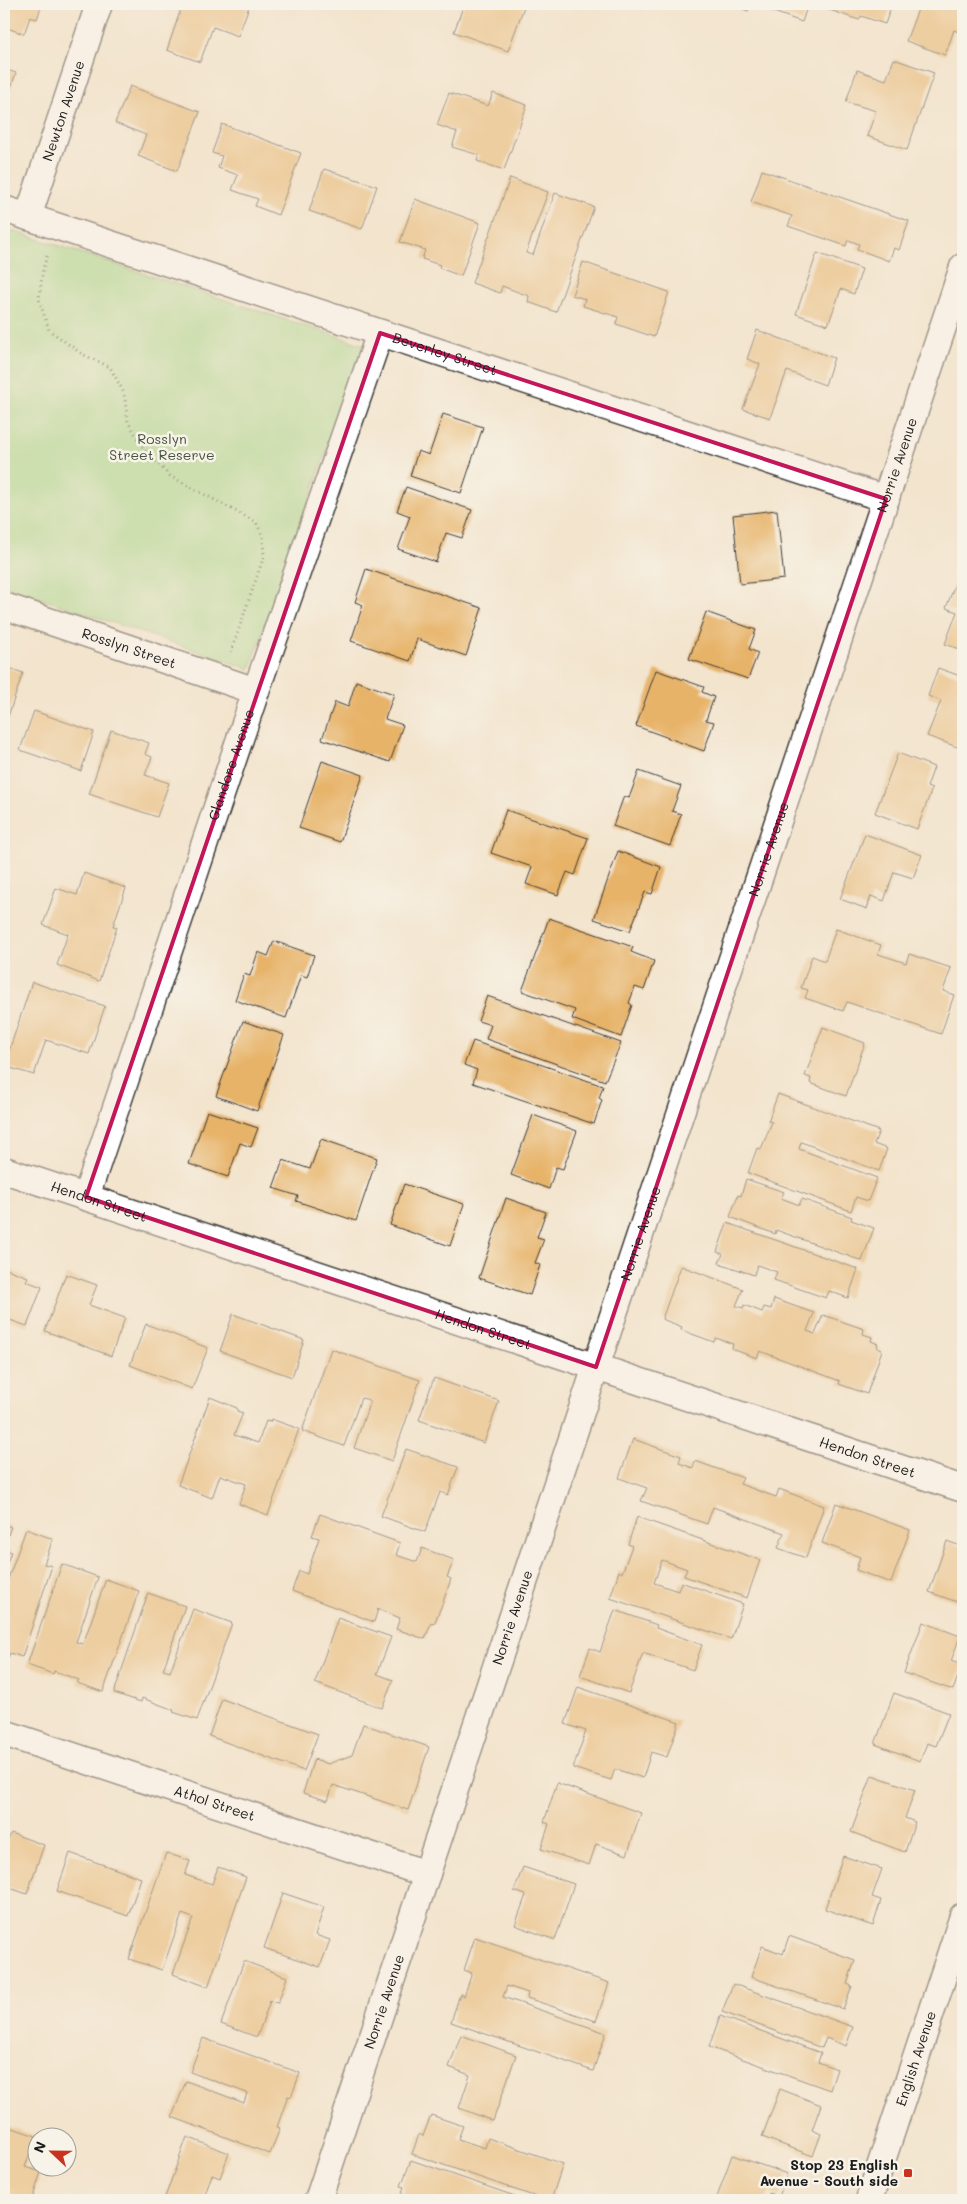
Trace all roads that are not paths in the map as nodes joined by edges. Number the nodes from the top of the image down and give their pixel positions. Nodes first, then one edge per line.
1 (99, 4) edge
2 (16, 213) edge
3 (963, 267) edge
4 (380, 332) junction
5 (886, 499) junction
6 (4, 606) edge
7 (256, 691) junction
8 (4, 1170) edge
9 (86, 1197) junction
10 (596, 1367) junction
11 (963, 1489) edge
12 (4, 1733) edge
13 (428, 1874) junction
14 (963, 1916) edge
15 (318, 2200) edge
16 (869, 2200) edge

1 - 2 street, Newton Avenue
2 - 4 street, Beverley Street
3 - 5 street, Norrie Avenue
4 - 5 street, Beverley Street
4 - 7 street, Glandore Avenue
5 - 10 street, Norrie Avenue
6 - 7 street, Rosslyn Street
7 - 9 street, Glandore Avenue
8 - 9 street, Hendon Street
9 - 10 street, Hendon Street
10 - 11 street, Hendon Street
10 - 13 street, Norrie Avenue
12 - 13 street, Athol Street
13 - 15 street, Norrie Avenue
14 - 16 street, English Avenue

